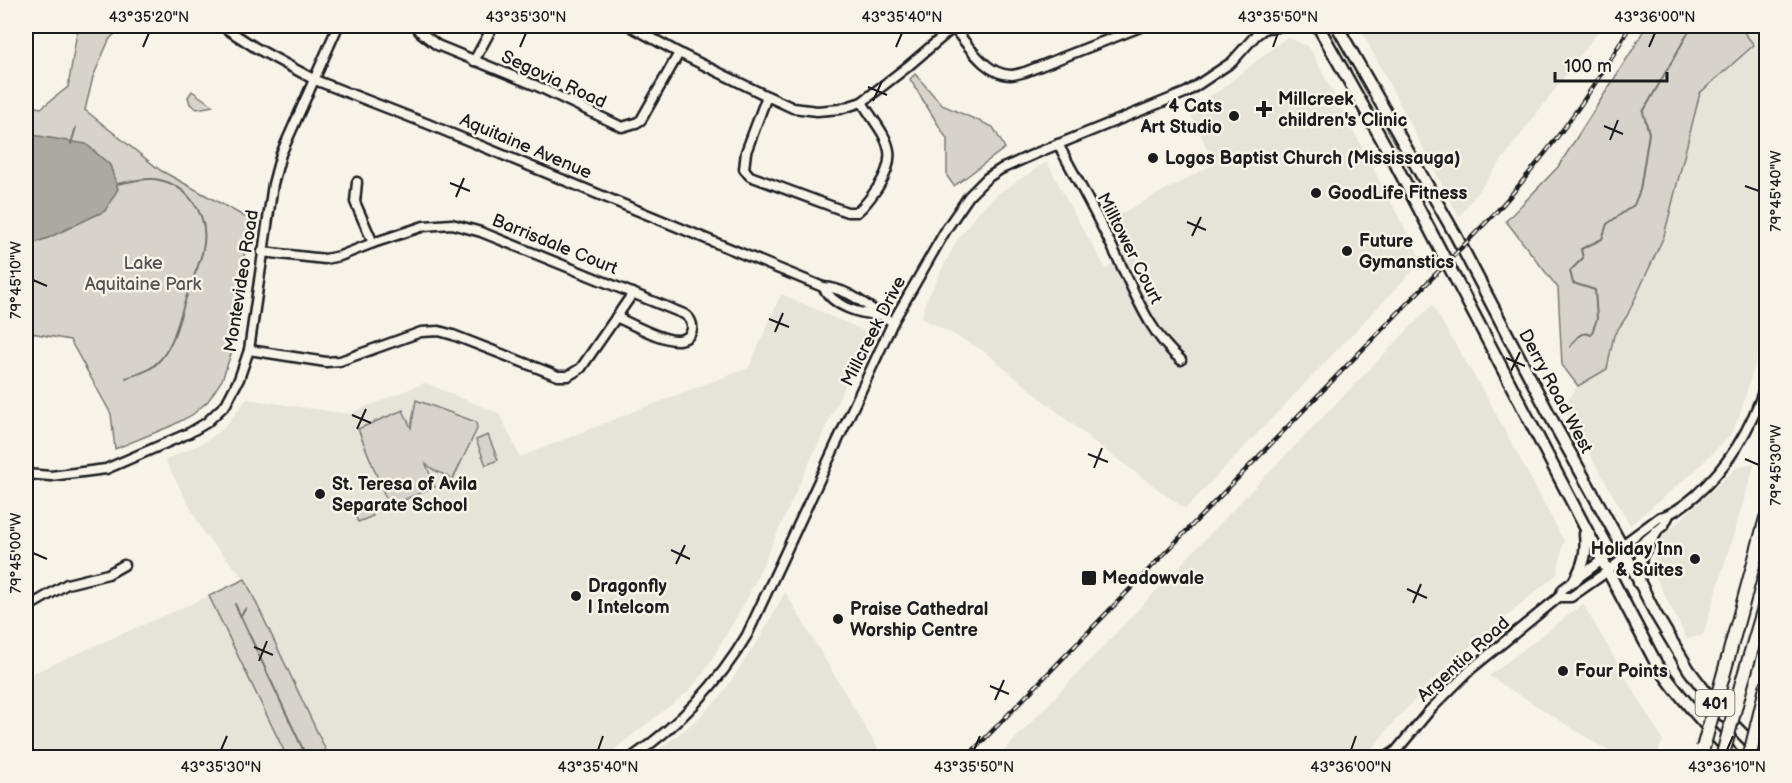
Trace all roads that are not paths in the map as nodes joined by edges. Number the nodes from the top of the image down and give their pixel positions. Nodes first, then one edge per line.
1 (222, 26) edge
2 (338, 26) edge
3 (493, 26) edge
4 (630, 26) edge
5 (953, 26) edge
6 (1143, 26) edge
7 (1265, 26) edge
8 (1278, 26) edge
9 (1318, 26) edge
10 (1337, 26) edge
11 (418, 31) dead end
12 (679, 53) junction
13 (474, 61) junction
14 (315, 80) junction
15 (766, 96) junction
16 (862, 102) junction
17 (1058, 144) junction
18 (357, 182) dead end
19 (373, 243) junction
20 (262, 252) junction
21 (633, 293) junction
22 (616, 317) junction
23 (893, 322) junction
24 (249, 350) junction
25 (1181, 360) dead end
26 (1767, 383) edge
27 (26, 474) edge
28 (1669, 515) junction
29 (1767, 518) edge
30 (1585, 527) junction
31 (1656, 532) junction
32 (1624, 551) junction
33 (1602, 561) junction
34 (124, 565) dead end
35 (1608, 571) junction
36 (1575, 580) junction
37 (1639, 583) junction
38 (1559, 597) junction
39 (1767, 601) edge
40 (26, 608) edge
41 (1767, 687) edge
42 (1702, 753) edge
43 (1394, 754) edge
44 (631, 758) edge
45 (1385, 758) edge
46 (1722, 758) edge
47 (1736, 758) edge
48 (1749, 758) edge
49 (1766, 758) edge

1 - 14 street, Aquitaine Avenue
2 - 14 street, Montevideo Road
3 - 13 street
4 - 12 street
5 - 6 street
5 - 16 street
7 - 8 main road
7 - 17 street, Millcreek Drive
9 - 30 main road, Derry Road West
10 - 32 main road, Derry Road West
11 - 13 street, Segovia Road
12 - 13 street, Segovia Road
12 - 15 street
14 - 20 street, Montevideo Road
14 - 23 street, Aquitaine Avenue
15 - 16 street
15 - 16 street
17 - 23 street, Millcreek Drive
17 - 25 street, Milltower Court
18 - 19 street
19 - 20 street, Barrisdale Court
19 - 21 street, Barrisdale Court
20 - 24 street, Montevideo Road
21 - 22 street
21 - 22 street, Barrisdale Court
22 - 24 street
23 - 44 street, Millcreek Drive
24 - 27 street, Montevideo Road
26 - 28 street, Argentia Road
28 - 31 street, Argentia Road
28 - 32 street, Argentia Road
29 - 42 highway, 401, bridge
30 - 33 main road, Derry Road West
30 - 36 main road
31 - 32 street, Argentia Road
31 - 37 main road
32 - 33 street, Argentia Road
32 - 35 street, Argentia Road
32 - 37 main road, Derry Road West
33 - 35 main road, Derry Road West
33 - 36 street, Argentia Road
34 - 40 street
35 - 38 street, Argentia Road
35 - 47 main road, Derry Road West
36 - 38 street, Argentia Road
37 - 49 main road, Derry Road West
38 - 43 street, Argentia Road
39 - 46 highway, 401, bridge
41 - 48 highway, 401, bridge
43 - 45 street, Argentia Road

